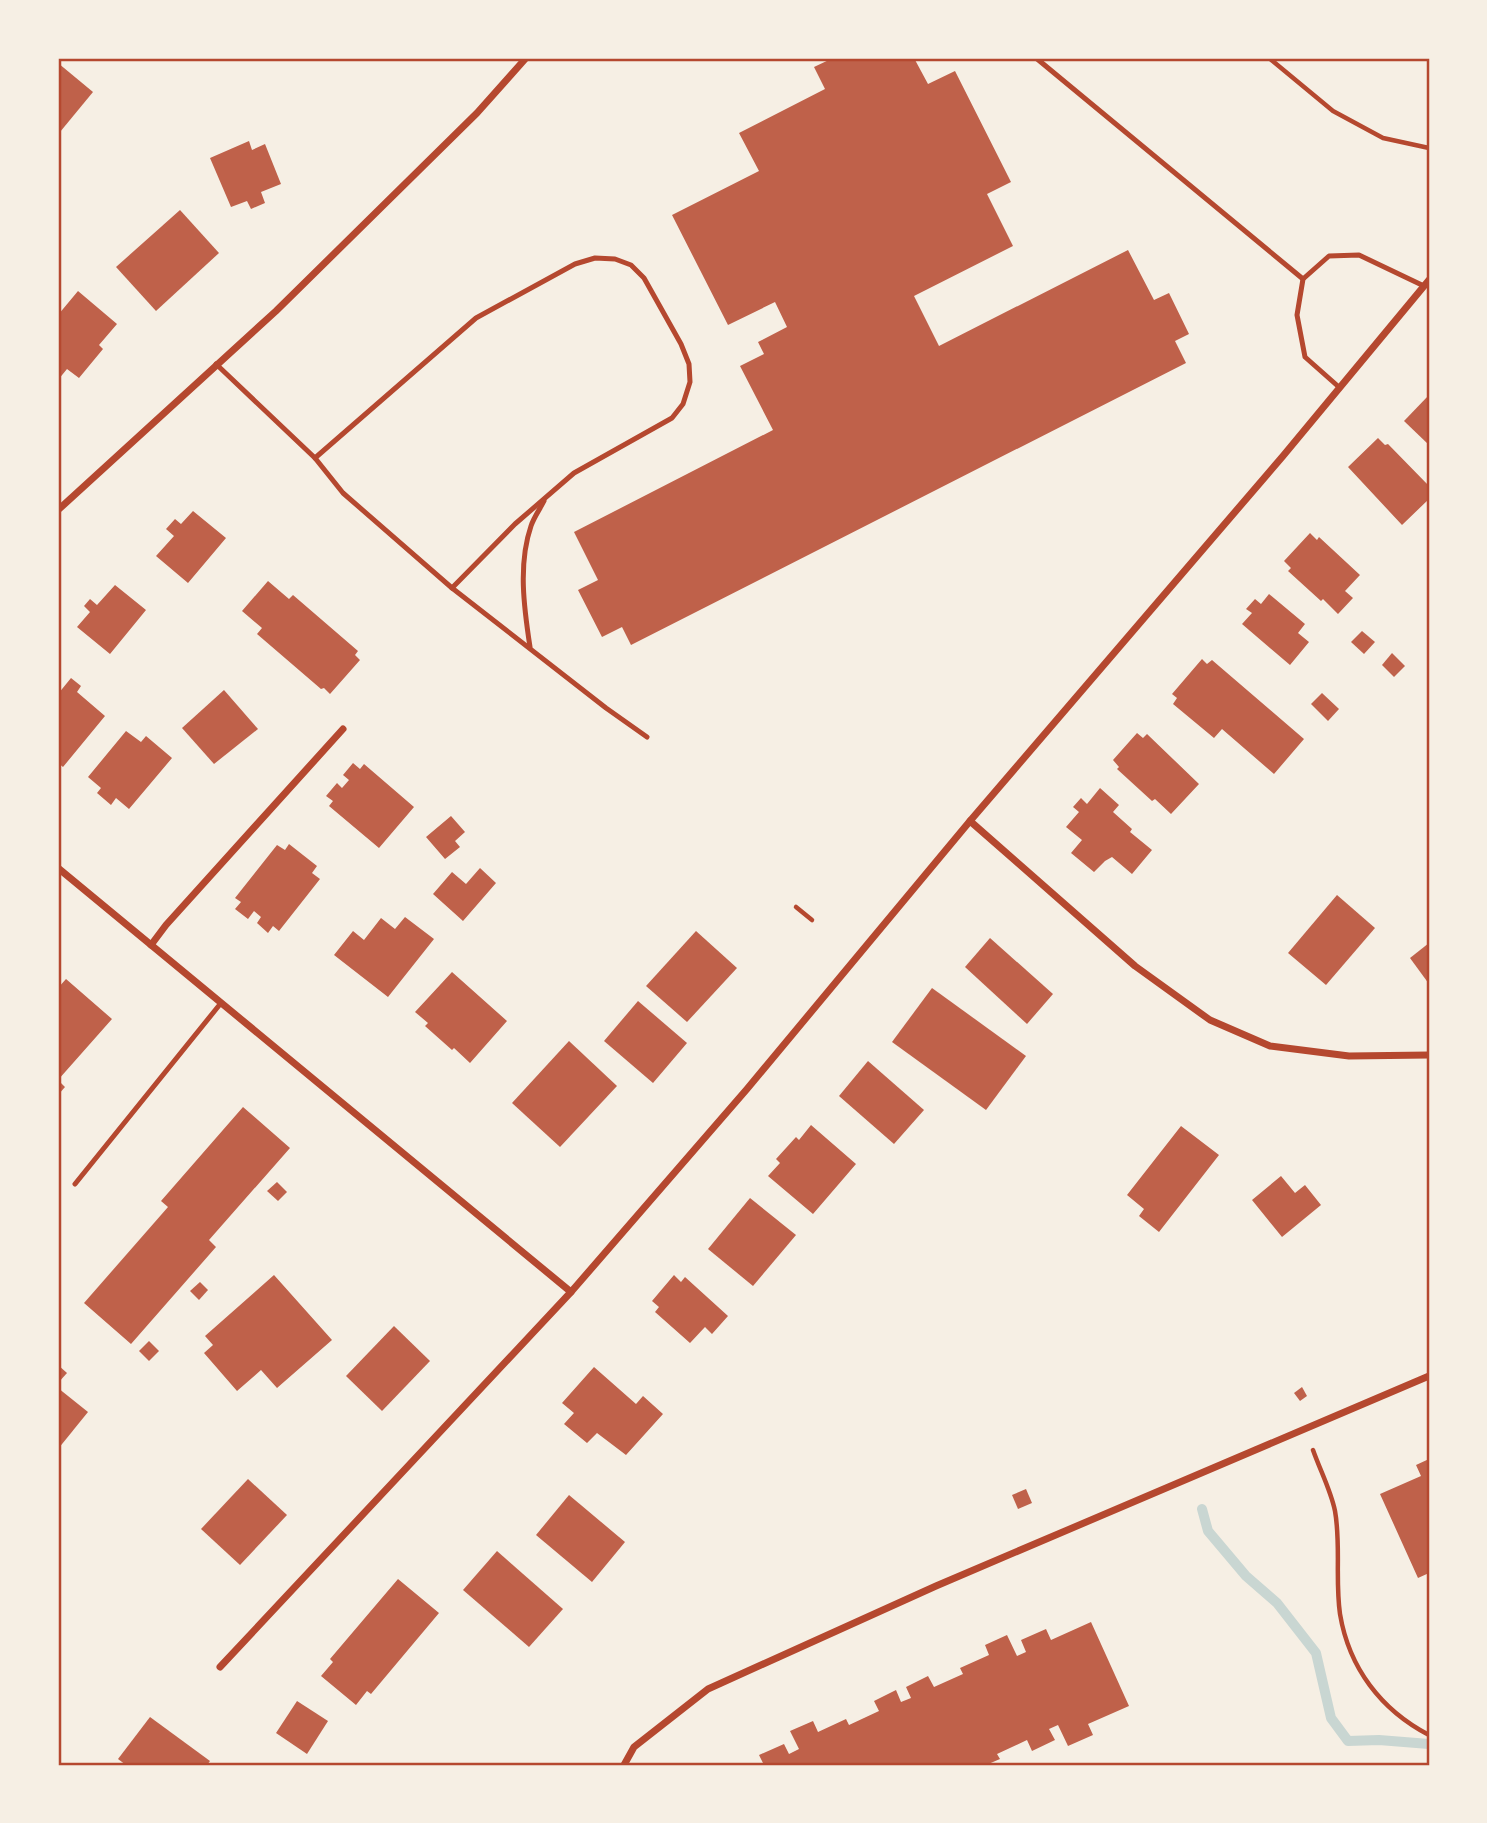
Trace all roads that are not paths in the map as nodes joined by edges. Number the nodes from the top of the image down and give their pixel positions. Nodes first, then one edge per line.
1 (526, 58) edge
2 (1035, 58) edge
3 (1303, 279) junction
4 (1427, 283) edge
5 (216, 364) junction
6 (1340, 388) junction
7 (315, 458) junction
8 (547, 496) junction
9 (58, 510) edge
10 (452, 588) junction
11 (530, 648) junction
12 (343, 729) dead end
13 (647, 737) dead end
14 (970, 821) junction
15 (58, 868) edge
16 (151, 945) junction
17 (221, 1003) junction
18 (1429, 1055) edge
19 (75, 1184) dead end
20 (571, 1292) junction
21 (1429, 1376) edge
22 (219, 1667) dead end
23 (624, 1765) edge

1 - 5 street
2 - 3 lane
3 - 4 lane
3 - 6 lane
4 - 6 street
5 - 7 lane
5 - 9 street
6 - 14 street
7 - 8 lane
7 - 10 lane
8 - 10 lane
8 - 11 lane
10 - 11 lane
11 - 13 lane
12 - 16 street
14 - 18 street
14 - 20 street
15 - 16 street
16 - 17 street
17 - 19 lane
17 - 20 street
20 - 22 street
21 - 23 street

